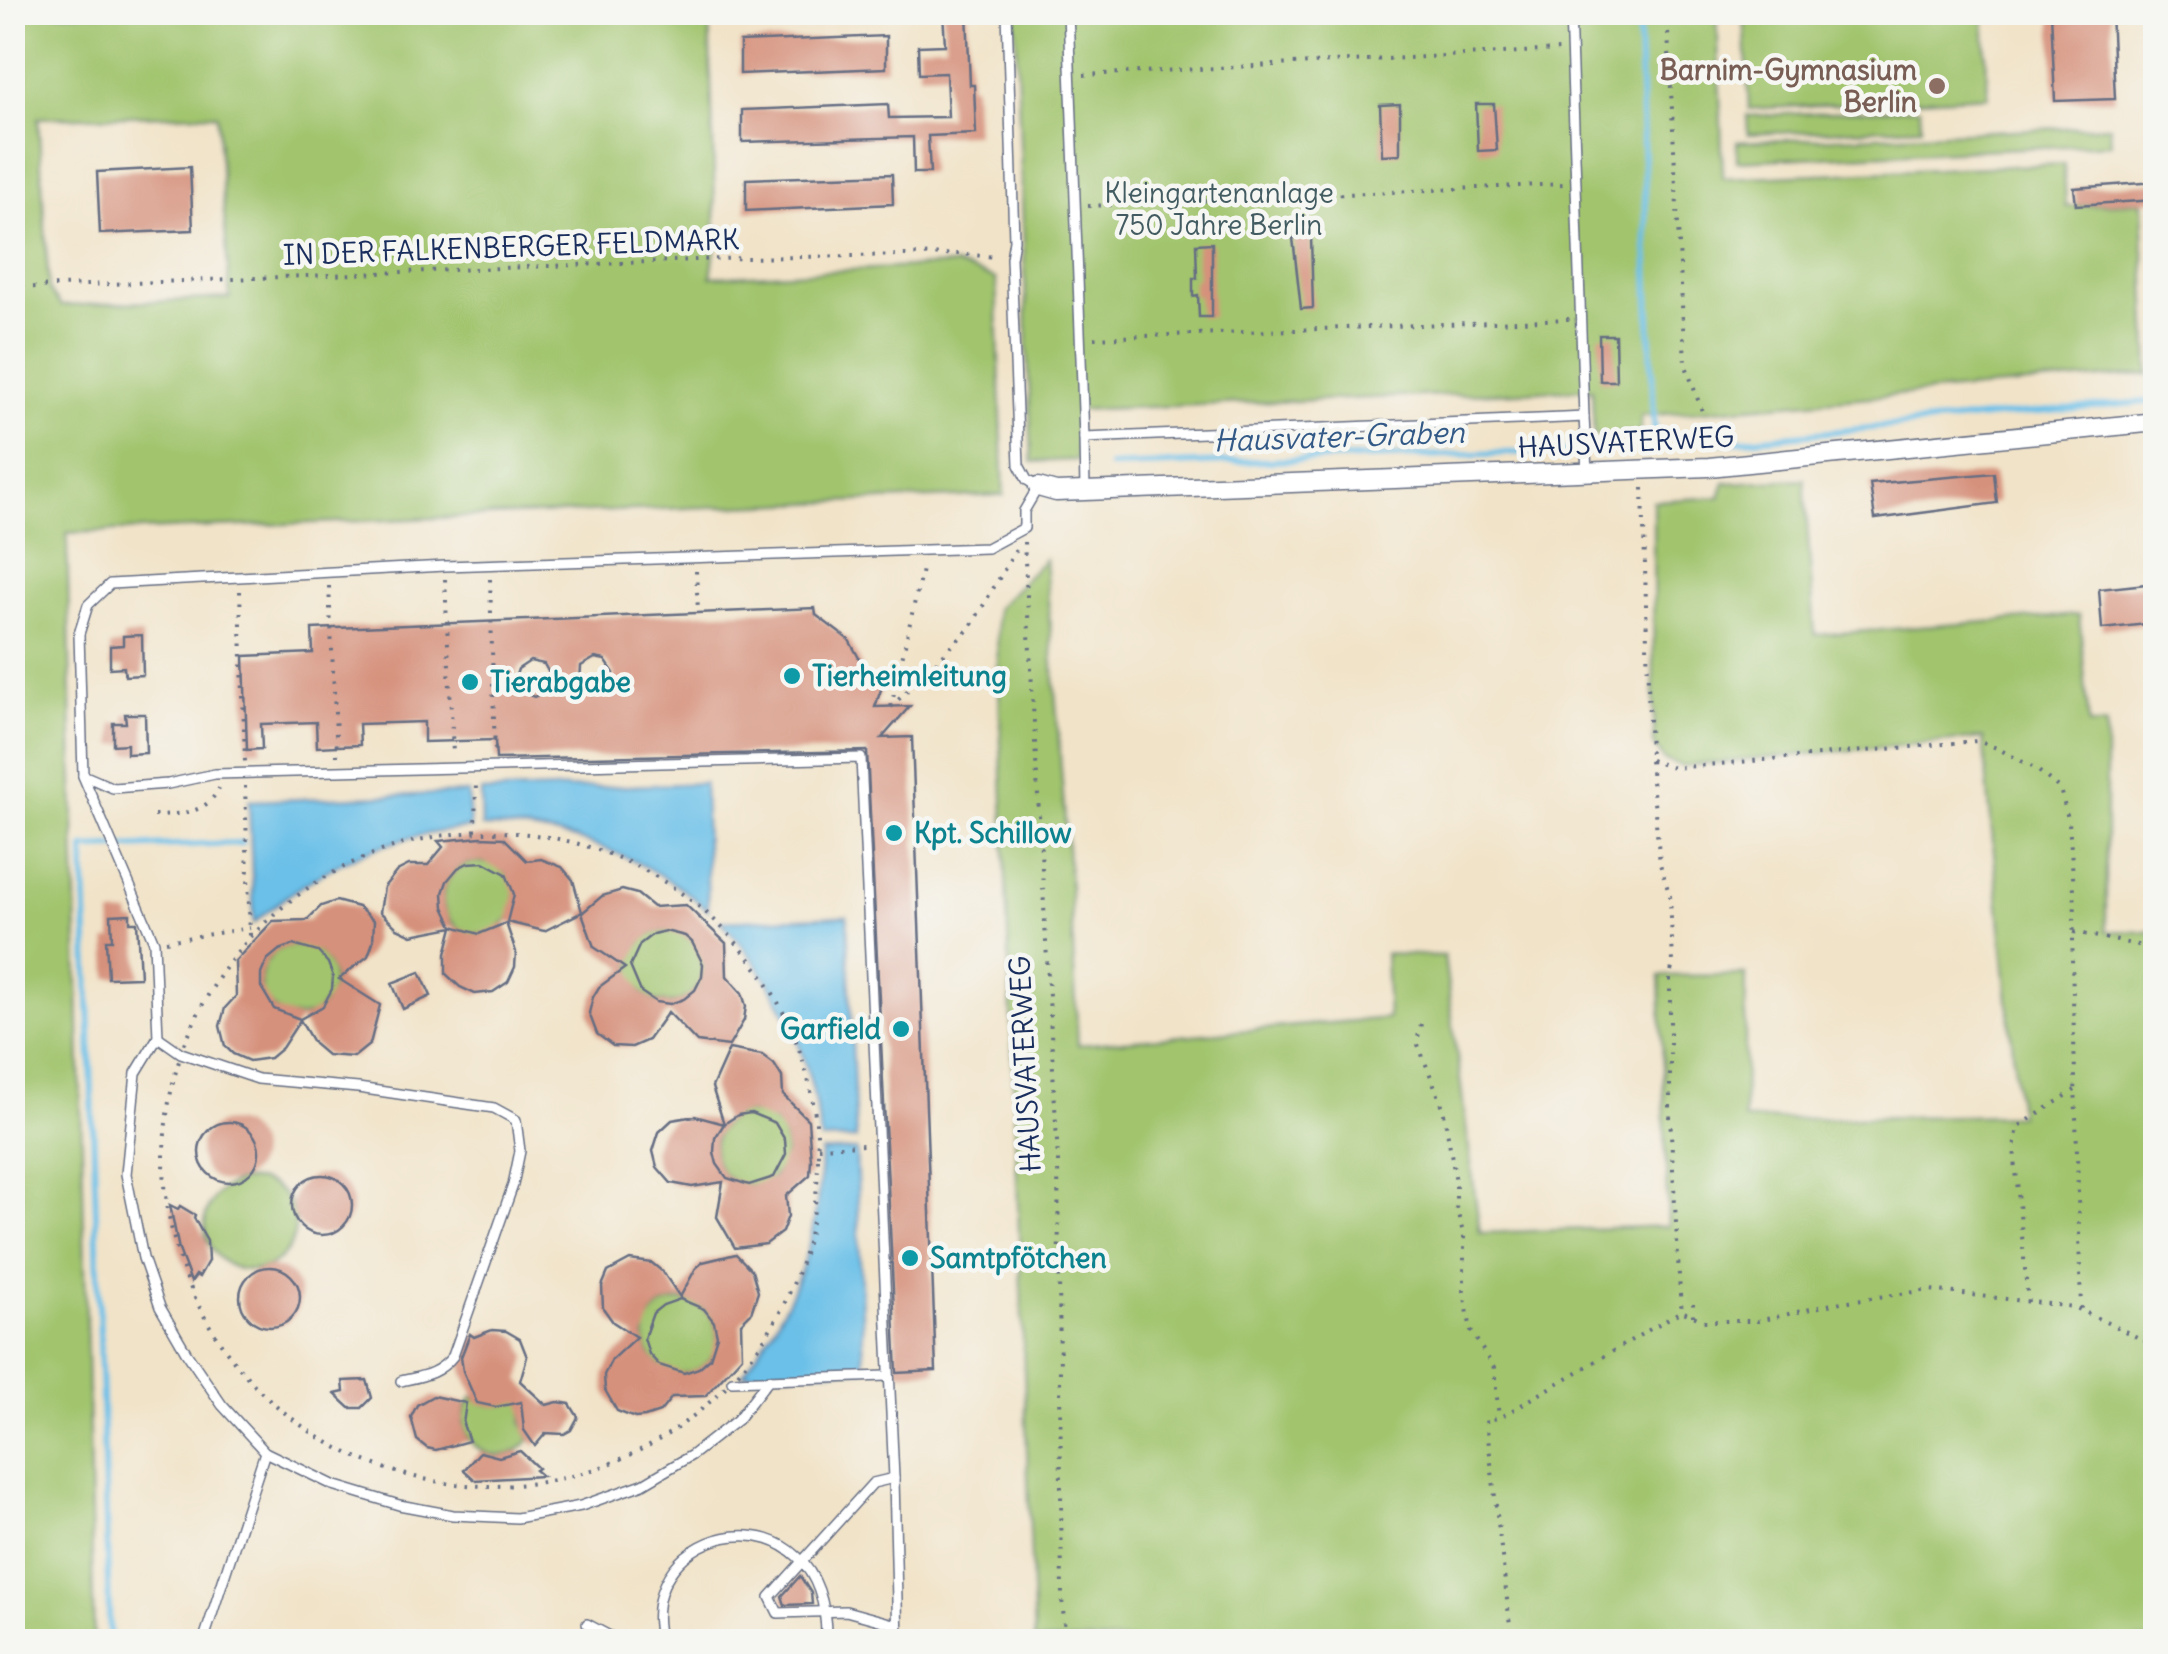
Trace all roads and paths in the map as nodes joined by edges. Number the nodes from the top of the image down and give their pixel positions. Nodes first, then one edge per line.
1 (1007, 12) edge
2 (1068, 12) edge
3 (1570, 12) edge
4 (1667, 12) edge
5 (1572, 49) junction
6 (1070, 76) junction
7 (1577, 183) junction
8 (1075, 207) junction
9 (1011, 258) junction
10 (12, 288) edge
11 (1581, 318) junction
12 (1079, 338) junction
13 (1584, 418) junction
14 (1704, 418) dead end
15 (2156, 422) edge
16 (1084, 438) junction
17 (1643, 470) junction
18 (1587, 472) junction
19 (1038, 487) junction
20 (1085, 491) junction
21 (1024, 528) junction
22 (924, 550) junction
23 (695, 556) junction
24 (489, 564) junction
25 (444, 566) junction
26 (328, 572) junction
27 (240, 577) junction
28 (698, 610) dead end
29 (1650, 760) junction
30 (476, 768) junction
31 (495, 768) junction
32 (454, 769) junction
33 (338, 771) junction
34 (245, 773) junction
35 (222, 774) junction
36 (83, 775) junction
37 (154, 815) dead end
38 (475, 831) junction
39 (250, 928) junction
40 (2074, 932) junction
41 (250, 936) junction
42 (154, 942) junction
43 (2156, 949) edge
44 (1421, 1024) dead end
45 (158, 1037) junction
46 (180, 1053) junction
47 (2075, 1090) junction
48 (878, 1144) junction
49 (818, 1148) junction
50 (2028, 1302) junction
51 (1693, 1304) dead end
52 (1681, 1310) junction
53 (2082, 1311) junction
54 (1692, 1316) junction
55 (2156, 1346) edge
56 (887, 1376) junction
57 (770, 1379) junction
58 (402, 1381) dead end
59 (732, 1381) junction
60 (1500, 1418) junction
61 (265, 1452) junction
62 (894, 1478) junction
63 (802, 1561) junction
64 (827, 1612) junction
65 (588, 1624) dead end
66 (898, 1625) junction
67 (202, 1642) edge
68 (621, 1642) edge
69 (661, 1642) edge
70 (826, 1642) edge
71 (898, 1642) edge
72 (1066, 1642) edge
73 (1512, 1642) edge

1 - 9 lane
2 - 6 lane
3 - 5 lane
4 - 14 path
5 - 6 path
5 - 7 lane
6 - 8 lane
7 - 8 path
7 - 11 lane
8 - 12 lane
9 - 10 path, IN DER FALKENBERGER FELDMARK
9 - 19 lane
11 - 12 path
11 - 13 lane
12 - 16 lane
13 - 16 lane
13 - 18 lane
15 - 17 street, HAUSVATERWEG
16 - 20 lane
17 - 18 street, HAUSVATERWEG
17 - 29 path
18 - 20 street, HAUSVATERWEG
19 - 20 street, HAUSVATERWEG
19 - 21 lane
21 - 22 lane
21 - 22 path
21 - 72 path, HAUSVATERWEG
22 - 23 lane
23 - 24 lane
23 - 28 path
24 - 25 lane
24 - 31 path
25 - 26 lane
25 - 32 path
26 - 27 lane
26 - 33 path
27 - 34 path
27 - 36 lane
29 - 40 path
29 - 52 path
30 - 31 lane
30 - 32 lane
30 - 38 path
31 - 48 lane
32 - 33 lane
33 - 34 lane
34 - 35 lane
34 - 39 path
35 - 36 lane
35 - 37 path
36 - 42 lane
38 - 41 path
38 - 49 path
39 - 41 path
39 - 42 path
40 - 43 path
40 - 47 path
41 - 46 path
42 - 45 lane
44 - 60 path
45 - 46 lane
45 - 61 lane
46 - 58 lane
46 - 59 path
47 - 50 path
47 - 53 path
48 - 49 path
48 - 56 lane
49 - 59 path
50 - 53 path
50 - 54 path
51 - 54 path
52 - 54 path
52 - 60 path
53 - 55 path
56 - 57 lane
56 - 62 lane
57 - 59 lane
57 - 61 lane
60 - 73 path
61 - 67 lane
62 - 63 lane
62 - 66 lane
63 - 64 lane
63 - 64 lane
63 - 69 lane
64 - 66 lane
64 - 70 lane
65 - 68 lane
66 - 71 lane

